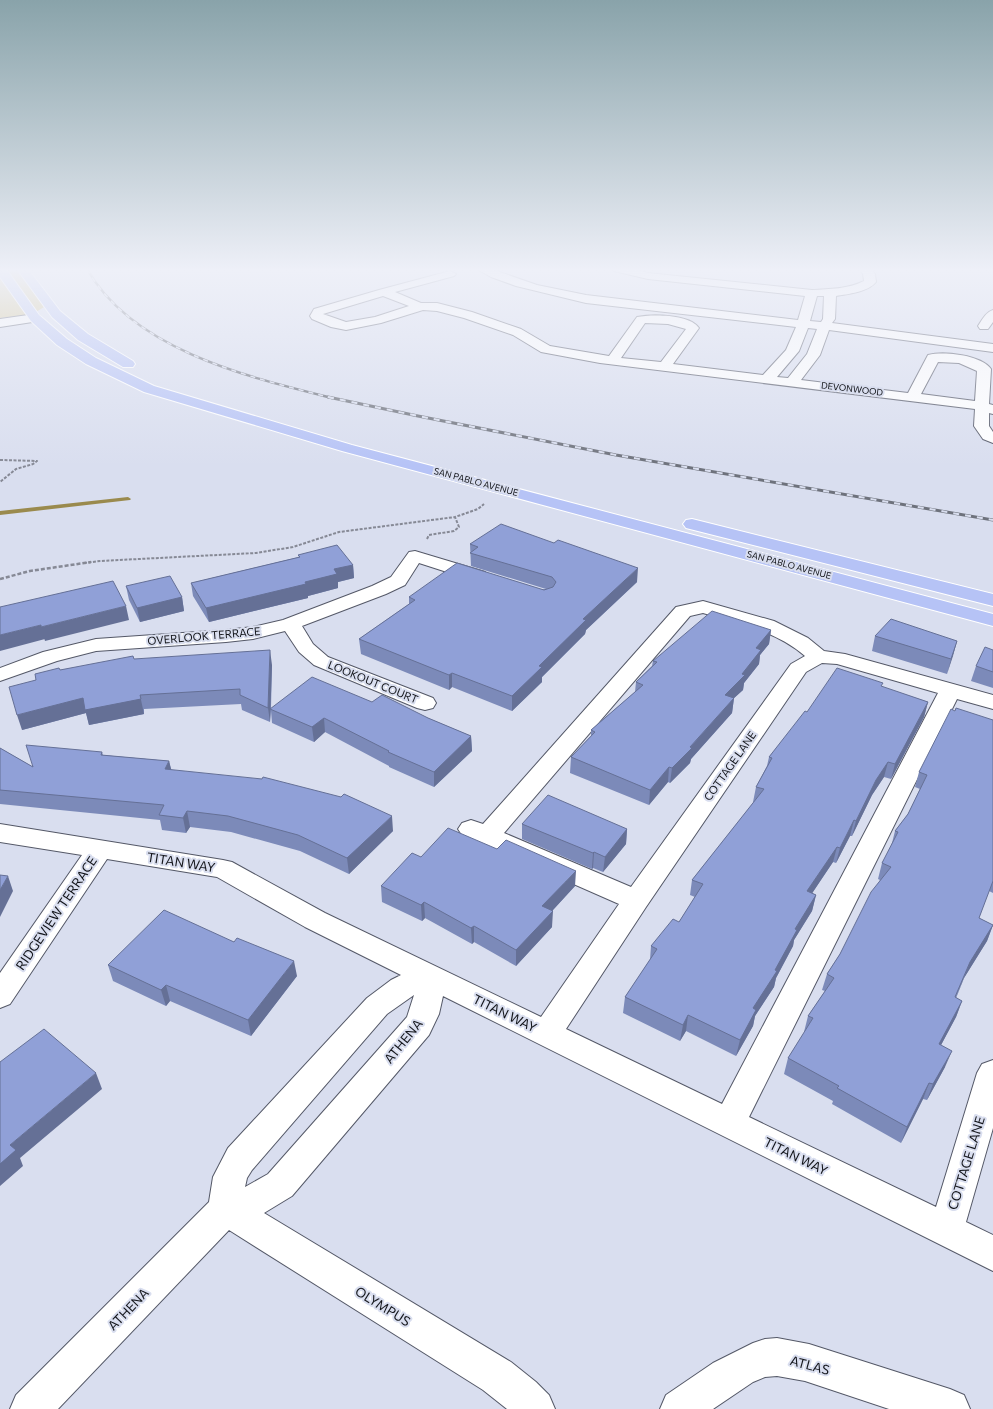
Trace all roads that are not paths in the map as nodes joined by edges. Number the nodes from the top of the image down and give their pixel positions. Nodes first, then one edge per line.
1 (54, 335) edge
2 (80, 335) edge
3 (522, 335) edge
4 (631, 335) edge
5 (688, 335) edge
6 (798, 335) edge
7 (822, 335) edge
8 (897, 335) edge
9 (925, 335) edge
10 (993, 343) edge
11 (993, 348) edge
12 (613, 360) junction
13 (664, 366) junction
14 (766, 379) junction
15 (792, 382) junction
16 (913, 396) junction
17 (987, 408) edge
18 (993, 438) edge
19 (646, 512) dead end
20 (676, 520) dead end
21 (492, 581) edge
22 (993, 600) edge
23 (993, 620) edge
24 (290, 624) junction
25 (818, 657) junction
26 (0, 675) edge
27 (951, 690) junction
28 (993, 702) edge
29 (425, 703) dead end
30 (0, 833) edge
31 (100, 849) junction
32 (636, 900) junction
33 (429, 975) junction
34 (0, 996) edge
35 (547, 1033) junction
36 (993, 1073) edge
37 (729, 1123) junction
38 (226, 1209) junction
39 (946, 1230) junction
40 (993, 1253) edge
41 (30, 1409) edge
42 (535, 1409) edge
43 (680, 1409) edge
44 (950, 1409) edge

1 - 23 main road, SAN PABLO AVENUE
2 - 19 main road, SAN PABLO AVENUE
3 - 12 street, DEVONWOOD
4 - 12 street
5 - 13 street
6 - 14 street
7 - 15 street
8 - 11 street
9 - 10 street
12 - 13 street, DEVONWOOD
13 - 14 street, DEVONWOOD
14 - 15 street, DEVONWOOD
15 - 16 street, DEVONWOOD
16 - 17 street, DEVONWOOD
16 - 17 street
17 - 18 street
20 - 22 main road, SAN PABLO AVENUE
21 - 24 street, OVERLOOK TERRACE
24 - 26 street, OVERLOOK TERRACE
24 - 29 street, LOOKOUT COURT
25 - 27 street
25 - 32 street, COTTAGE LANE
25 - 32 street
27 - 28 street
27 - 37 street
30 - 31 street, TITAN WAY
31 - 33 street, TITAN WAY
31 - 34 street, RIDGEVIEW TERRACE
32 - 35 street, COTTAGE LANE
33 - 35 street, TITAN WAY
33 - 38 street
33 - 38 street, ATHENA
35 - 37 street, TITAN WAY
36 - 39 street, COTTAGE LANE
37 - 39 street, TITAN WAY
38 - 41 street, ATHENA
38 - 42 street, OLYMPUS
39 - 40 street, TITAN WAY
43 - 44 street, ATLAS

